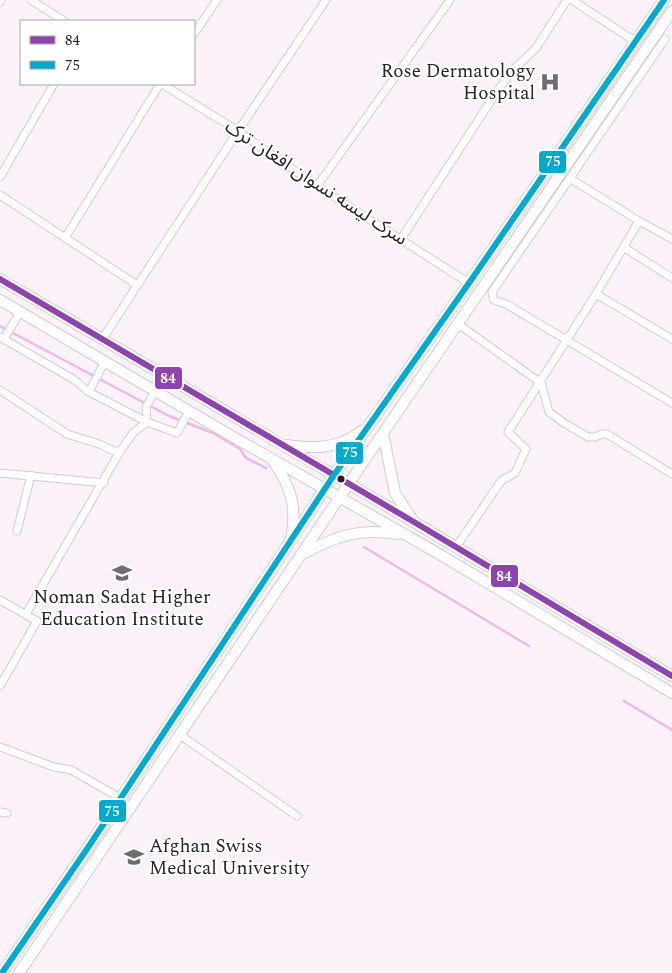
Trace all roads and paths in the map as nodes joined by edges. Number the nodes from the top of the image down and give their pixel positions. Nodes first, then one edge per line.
1 (31, 0) edge
2 (217, 0) edge
3 (326, 0) edge
4 (450, 0) edge
5 (567, 0) edge
6 (572, 0) edge
7 (664, 0) edge
8 (672, 11) edge
9 (62, 20) edge
10 (195, 33) edge
11 (665, 39) edge
12 (636, 42) junction
13 (53, 85) edge
14 (160, 85) edge
15 (163, 85) edge
16 (238, 131) junction
17 (0, 177) edge
18 (571, 179) junction
19 (317, 186) junction
20 (0, 195) edge
21 (639, 220) junction
22 (65, 238) junction
23 (401, 239) junction
24 (672, 239) edge
25 (624, 248) junction
26 (672, 278) edge
27 (0, 279) edge
28 (470, 283) junction
29 (137, 285) junction
30 (596, 294) junction
31 (0, 300) edge
32 (20, 312) junction
33 (458, 324) junction
34 (2, 338) edge
35 (103, 338) junction
36 (566, 340) junction
37 (672, 340) edge
38 (105, 361) junction
39 (541, 383) junction
40 (0, 390) edge
41 (156, 390) junction
42 (89, 392) junction
43 (672, 403) edge
44 (189, 411) junction
45 (147, 422) junction
46 (370, 424) junction
47 (383, 433) junction
48 (279, 443) junction
49 (120, 453) junction
50 (271, 458) junction
51 (0, 473) edge
52 (672, 474) edge
53 (32, 475) junction
54 (334, 475) junction
55 (104, 483) junction
56 (350, 484) junction
57 (326, 489) junction
58 (341, 498) junction
59 (414, 522) junction
60 (17, 531) dead end
61 (407, 535) junction
62 (290, 545) junction
63 (456, 546) junction
64 (302, 555) junction
65 (0, 600) edge
66 (26, 614) junction
67 (672, 676) edge
68 (0, 686) edge
69 (672, 693) edge
70 (180, 735) junction
71 (0, 747) edge
72 (120, 798) junction
73 (297, 816) dead end
74 (2, 973) edge
75 (19, 973) edge

1 - 9 street
2 - 10 street
3 - 16 street
4 - 19 street
5 - 23 street
6 - 12 street
7 - 12 main road
8 - 11 main road
11 - 18 street
11 - 33 main road
12 - 28 main road
13 - 17 street
14 - 22 street
15 - 16 street, سرک لیسه نسوان افغان‌ ترک
16 - 19 street, سرک لیسه نسوان افغان‌ ترک
16 - 29 street
18 - 21 street
18 - 36 street
19 - 23 street, سرک لیسه نسوان افغان‌ ترک
20 - 22 street
21 - 24 street
21 - 25 street
22 - 29 street
23 - 28 street, سرک لیسه نسوان افغان‌ ترک
25 - 26 street
25 - 30 street
27 - 35 main road
28 - 46 main road
29 - 35 street
30 - 36 street
30 - 37 street
31 - 32 main road
32 - 34 street
32 - 38 main road
33 - 39 street
33 - 47 main road
34 - 42 street
35 - 48 main road
36 - 39 street
36 - 43 street
38 - 41 main road
38 - 42 street
39 - 52 street
39 - 63 street
40 - 49 street
41 - 44 main road
41 - 45 street
42 - 45 street
44 - 45 street
44 - 50 main road
45 - 49 street
46 - 48 main road
46 - 54 main road
47 - 56 main road
47 - 59 main road
48 - 54 main road
49 - 55 street
50 - 57 main road
50 - 62 main road
51 - 53 street
53 - 55 street
53 - 60 street
54 - 56 main road
54 - 57 main road
55 - 66 street
56 - 58 main road
56 - 59 main road
57 - 58 main road
57 - 62 main road
58 - 61 main road
58 - 64 main road
59 - 63 main road
61 - 64 main road
61 - 69 main road
62 - 72 main road
63 - 67 main road
64 - 70 main road
65 - 66 street
66 - 68 street
70 - 73 street
70 - 75 main road
71 - 72 street
72 - 74 main road

